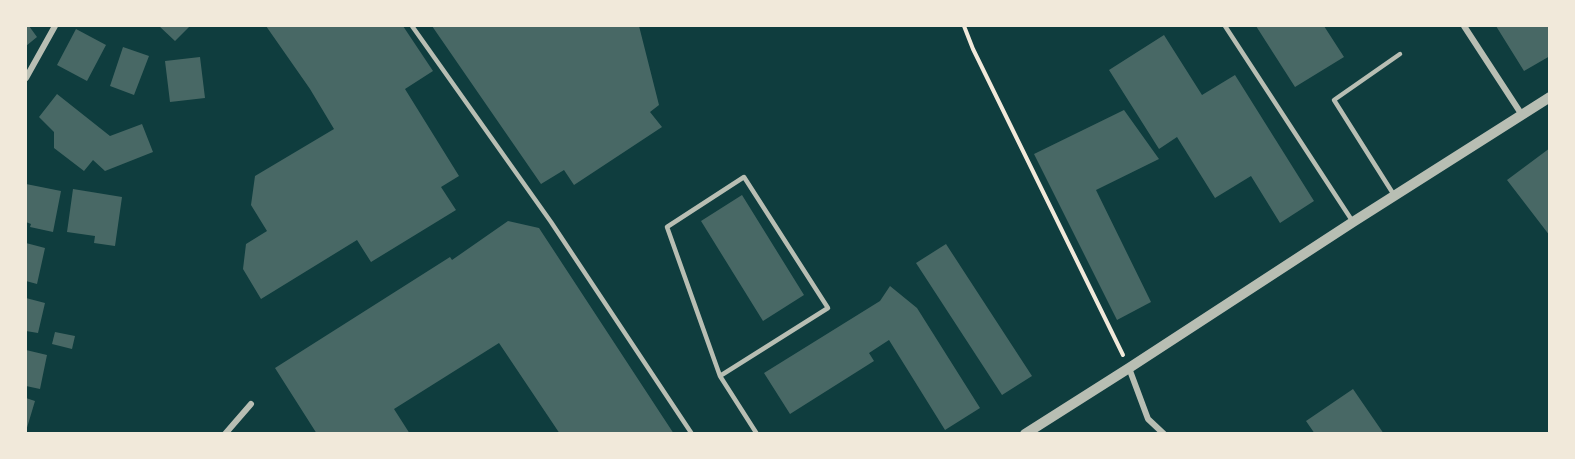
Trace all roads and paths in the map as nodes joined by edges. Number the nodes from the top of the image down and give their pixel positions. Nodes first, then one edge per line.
1 (55, 26) edge
2 (412, 26) edge
3 (964, 26) edge
4 (1225, 26) edge
5 (1464, 26) edge
6 (1400, 54) dead end
7 (26, 78) edge
8 (1550, 98) edge
9 (1522, 115) junction
10 (1394, 196) junction
11 (1353, 222) junction
12 (1129, 368) junction
13 (720, 376) junction
14 (251, 404) dead end
15 (225, 434) edge
16 (692, 434) edge
17 (757, 434) edge
18 (1025, 434) edge
19 (1164, 434) edge

1 - 7 street
2 - 16 lane
3 - 12 path
4 - 11 lane
5 - 9 street
6 - 10 lane
8 - 9 street
9 - 10 street
10 - 11 street
11 - 12 street
12 - 18 street
12 - 19 street
13 - 13 lane
13 - 17 lane
14 - 15 street

